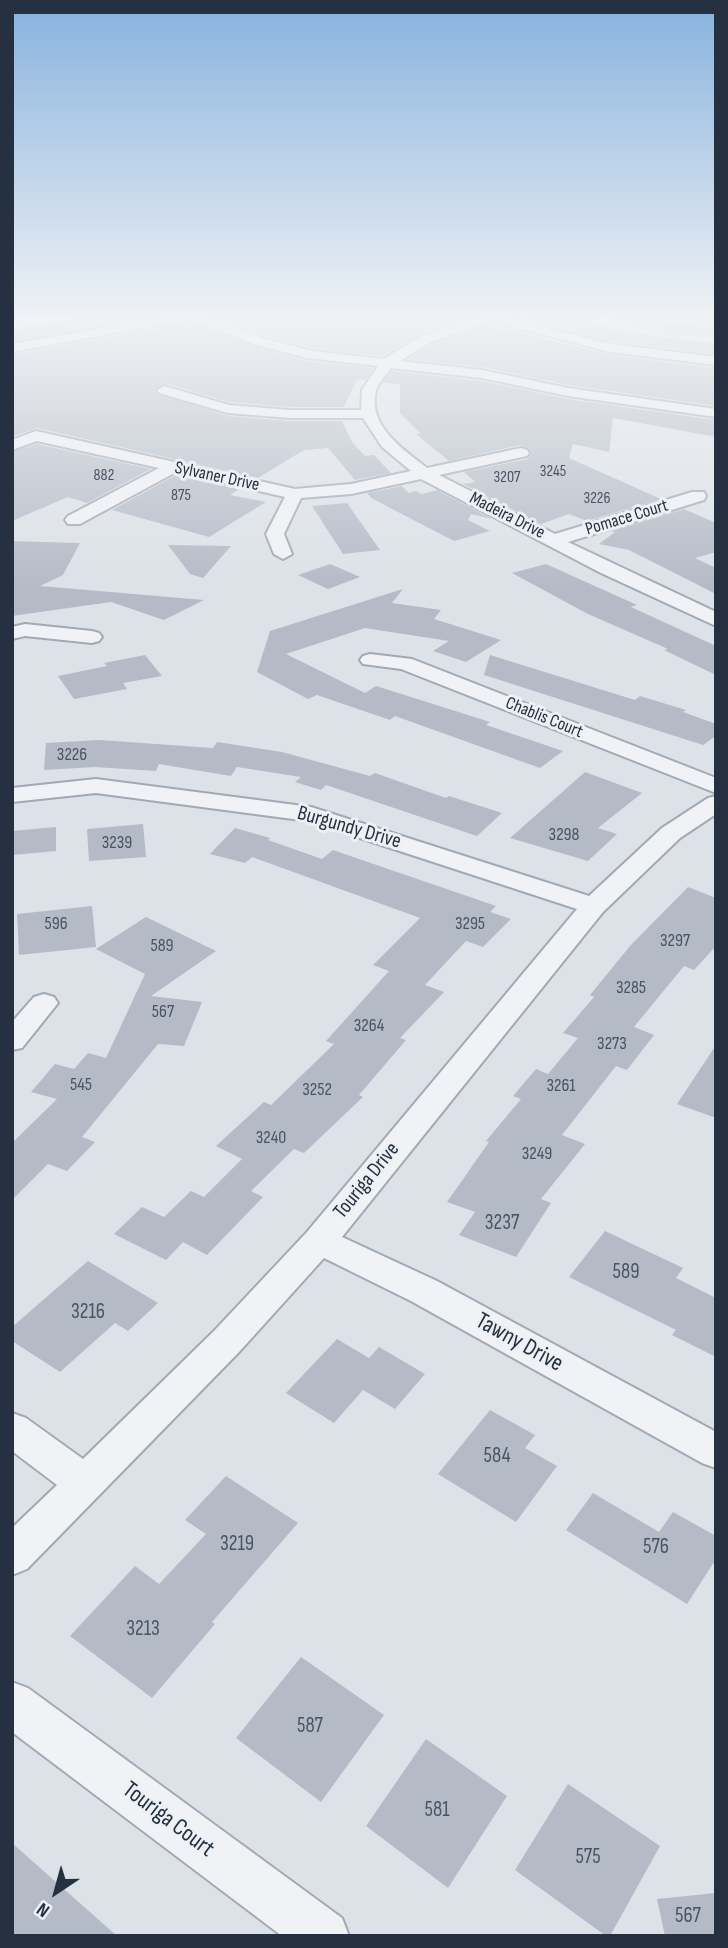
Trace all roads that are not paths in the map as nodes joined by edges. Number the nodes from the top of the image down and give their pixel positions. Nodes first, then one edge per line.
1 (221, 407) edge
2 (368, 407) edge
3 (673, 407) edge
4 (716, 413) edge
5 (368, 414) junction
6 (12, 444) edge
7 (521, 453) dead end
8 (172, 468) junction
9 (424, 474) junction
10 (295, 494) junction
11 (698, 496) dead end
12 (74, 520) dead end
13 (555, 540) junction
14 (283, 554) dead end
15 (712, 615) edge
16 (12, 633) edge
17 (92, 637) dead end
18 (370, 660) dead end
19 (716, 786) edge
20 (12, 795) edge
21 (716, 803) edge
22 (594, 906) junction
23 (44, 1003) dead end
24 (12, 1041) edge
25 (319, 1241) junction
26 (12, 1429) edge
27 (716, 1451) edge
28 (85, 1483) junction
29 (12, 1556) edge
30 (12, 1704) edge
31 (324, 1936) edge

1 - 5 street
2 - 5 street
3 - 4 street
5 - 9 street, Madeira Drive
6 - 8 street, Sylvaner Drive
7 - 9 street, Sylvaner Drive
8 - 10 street, Sylvaner Drive
8 - 12 street
9 - 10 street, Sylvaner Drive
9 - 13 street, Madeira Drive
10 - 14 street
11 - 13 street, Pomace Court
13 - 15 street, Madeira Drive
16 - 17 street
18 - 19 street, Chablis Court
20 - 22 street, Burgundy Drive
21 - 22 street, Touriga Drive
22 - 25 street, Touriga Drive
23 - 24 street
25 - 27 street, Tawny Drive
25 - 28 street, Touriga Drive
26 - 28 street
28 - 29 street, Touriga Drive
30 - 31 street, Touriga Court

